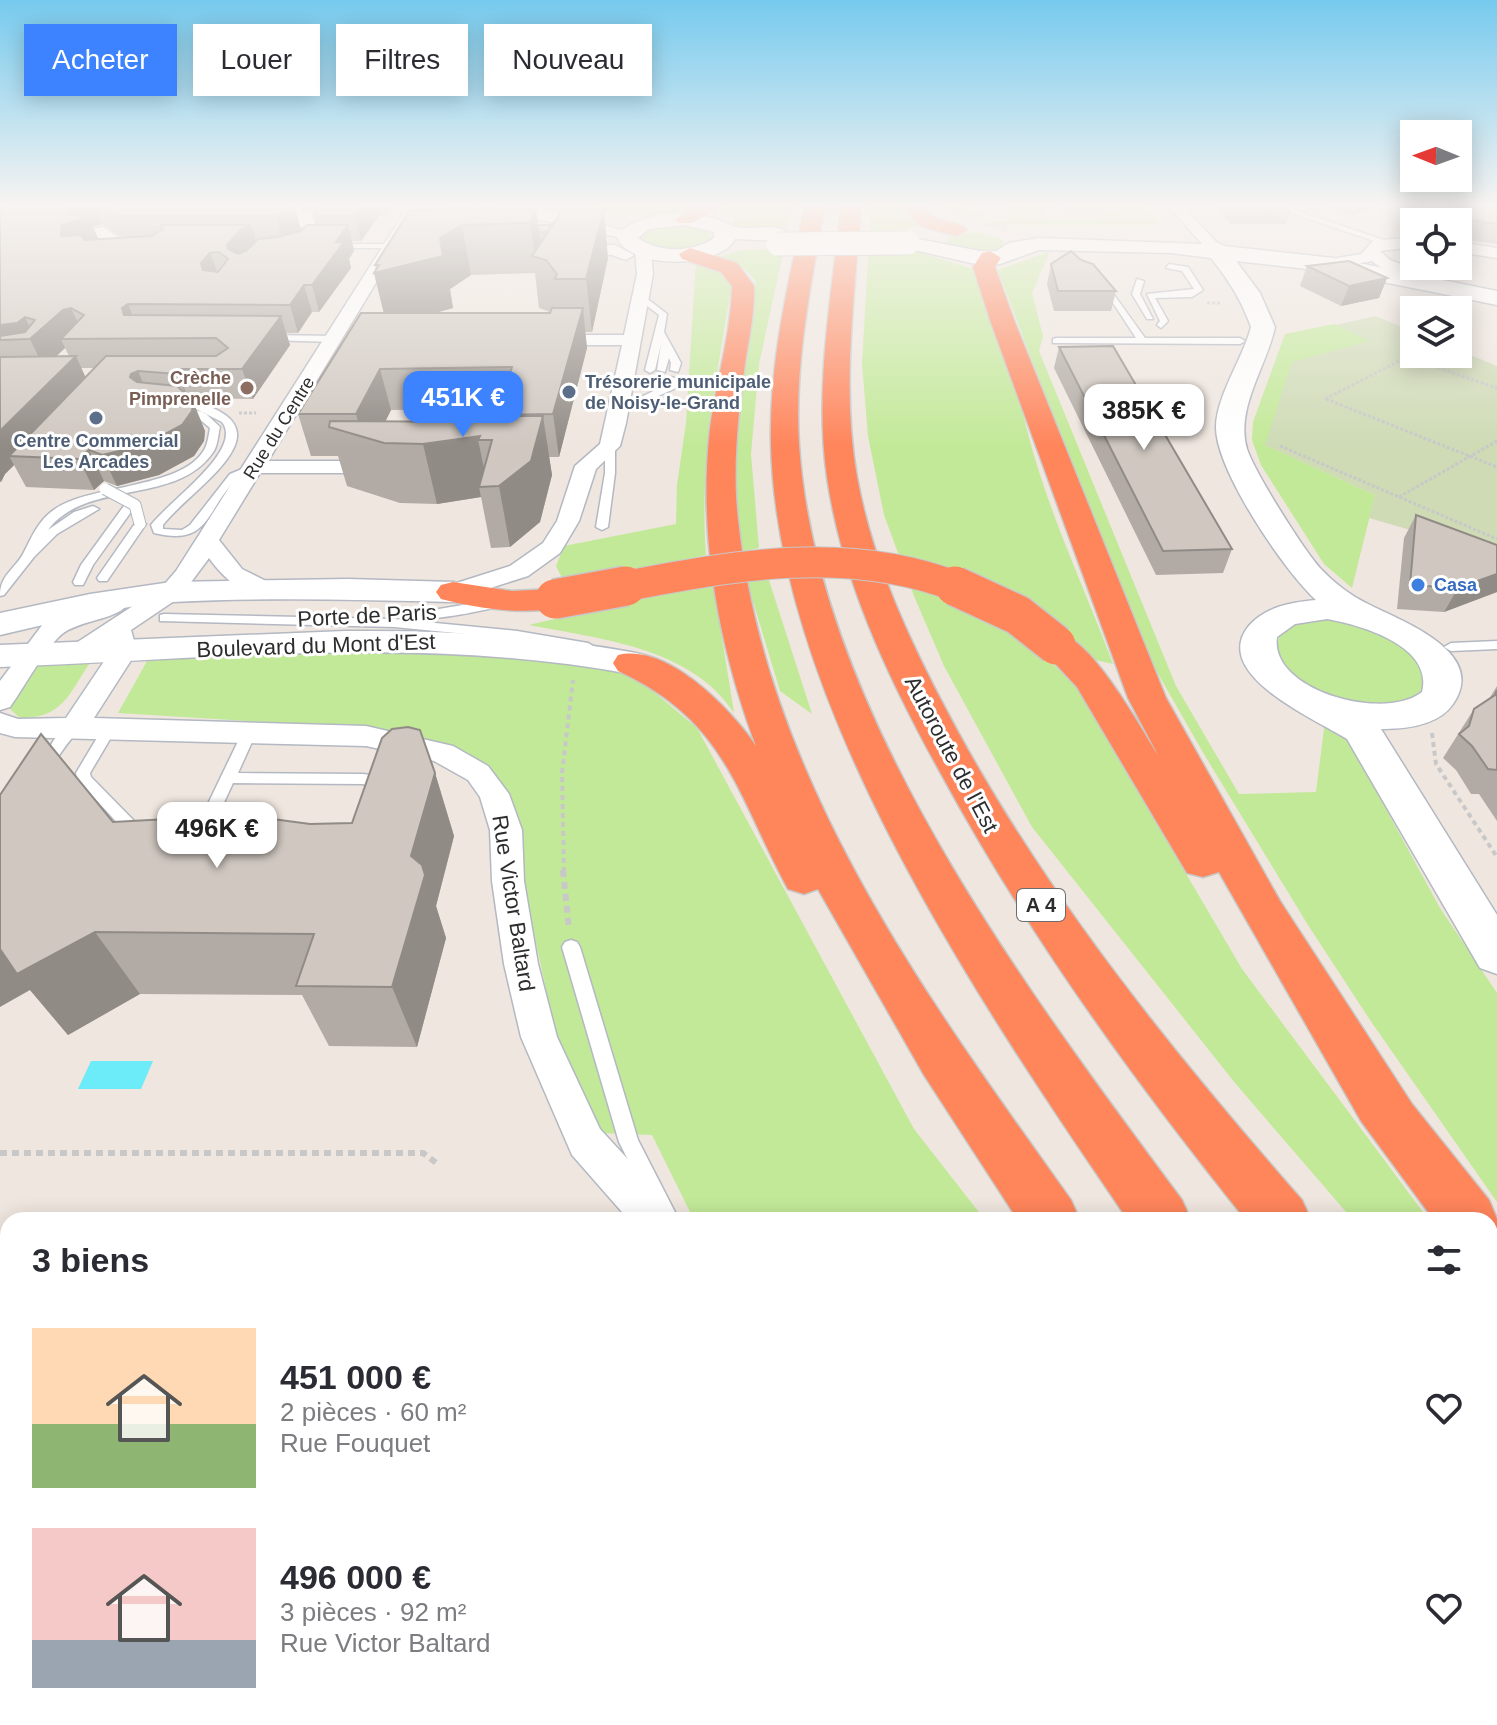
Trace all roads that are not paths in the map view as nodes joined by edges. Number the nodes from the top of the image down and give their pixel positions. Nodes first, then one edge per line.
1 (377, 286) edge
2 (643, 286) edge
3 (743, 286) edge
4 (802, 286) edge
5 (844, 286) edge
6 (990, 286) edge
7 (1108, 286) edge
8 (1139, 286) edge
9 (1196, 286) edge
10 (1225, 286) edge
11 (1237, 286) edge
12 (1435, 286) edge
13 (1471, 286) edge
14 (1497, 291) edge
15 (641, 297) junction
16 (1497, 298) edge
17 (1161, 325) junction
18 (660, 332) junction
19 (256, 338) edge
20 (345, 339) junction
21 (520, 340) edge
22 (633, 340) junction
23 (1056, 341) dead end
24 (1240, 341) junction
25 (1143, 342) junction
26 (1183, 342) junction
27 (666, 344) junction
28 (650, 370) dead end
29 (659, 392) junction
30 (619, 410) junction
31 (610, 446) junction
32 (223, 457) junction
33 (564, 466) dead end
34 (586, 466) junction
35 (254, 467) junction
36 (400, 467) edge
37 (207, 469) junction
38 (105, 489) dead end
39 (130, 505) dead end
40 (166, 513) junction
41 (602, 527) dead end
42 (208, 541) junction
43 (28, 556) junction
44 (103, 578) dead end
45 (79, 582) dead end
46 (265, 590) junction
47 (0, 592) edge
48 (453, 592) junction
49 (512, 601) junction
50 (167, 605) junction
51 (1358, 613) junction
52 (1284, 614) junction
53 (284, 619) junction
54 (0, 624) edge
55 (120, 640) junction
56 (1497, 645) edge
57 (1451, 647) dead end
58 (17, 656) edge
59 (631, 663) junction
60 (0, 701) edge
61 (1326, 708) junction
62 (0, 722) edge
63 (1423, 722) junction
64 (74, 727) junction
65 (109, 729) junction
66 (250, 731) junction
67 (83, 773) junction
68 (36, 778) edge
69 (229, 778) junction
70 (72, 791) edge
71 (392, 807) edge
72 (161, 844) edge
73 (201, 853) edge
74 (1497, 895) edge
75 (571, 947) road end
76 (1497, 955) edge
77 (935, 1051) junction
78 (1398, 1129) junction
79 (649, 1212) edge
80 (665, 1212) edge
81 (1046, 1212) edge
82 (1156, 1212) edge
83 (1275, 1212) edge
84 (1463, 1212) edge

1 - 20 street, Rue du Centre
2 - 15 street
3 - 77 highway
4 - 82 highway
5 - 83 highway, Autoroute de l’Est / A 4
6 - 78 highway
7 - 25 lane
8 - 17 lane
9 - 17 lane
10 - 24 main road
11 - 51 main road
12 - 16 main road
13 - 14 main road
15 - 18 lane
15 - 22 street
17 - 26 lane
18 - 27 lane
18 - 28 lane
19 - 20 lane
20 - 35 street, Rue du Centre
21 - 22 street
22 - 30 street
23 - 25 lane
24 - 26 lane
24 - 52 main road
25 - 26 lane
27 - 29 lane
27 - 29 lane
29 - 30 lane
30 - 31 street
31 - 34 street
31 - 41 lane
32 - 37 lane
32 - 40 lane
32 - 43 lane
33 - 34 street
34 - 48 street
35 - 36 street
35 - 40 lane
35 - 42 street, Rue du Centre
37 - 40 lane
37 - 43 lane
38 - 44 lane, bridge
39 - 45 lane
42 - 46 street
42 - 50 street, Rue du Centre
43 - 47 lane
46 - 48 main road
46 - 50 main road
48 - 49 highway
49 - 53 lane, Porte de Paris
49 - 78 highway, bridge
50 - 53 lane
50 - 54 main road
50 - 55 street, Rue du Centre
50 - 58 street
51 - 52 main road
51 - 63 main road
52 - 61 main road
53 - 59 lane, Porte de Paris
55 - 58 main road, Boulevard du Mont d'Est
55 - 59 main road, Boulevard du Mont d'Est
55 - 64 street, Rue du Centre
56 - 57 lane
58 - 60 street
59 - 77 highway
61 - 63 main road
61 - 76 main road
62 - 64 street
63 - 74 main road
64 - 65 street, Rue Victor Baltard
64 - 68 lane
65 - 66 street, Rue Victor Baltard
65 - 67 lane
66 - 69 lane
66 - 79 street, Rue Victor Baltard
67 - 70 lane
67 - 72 lane
69 - 71 lane
69 - 73 lane
75 - 80 lane
77 - 81 highway
78 - 84 highway

